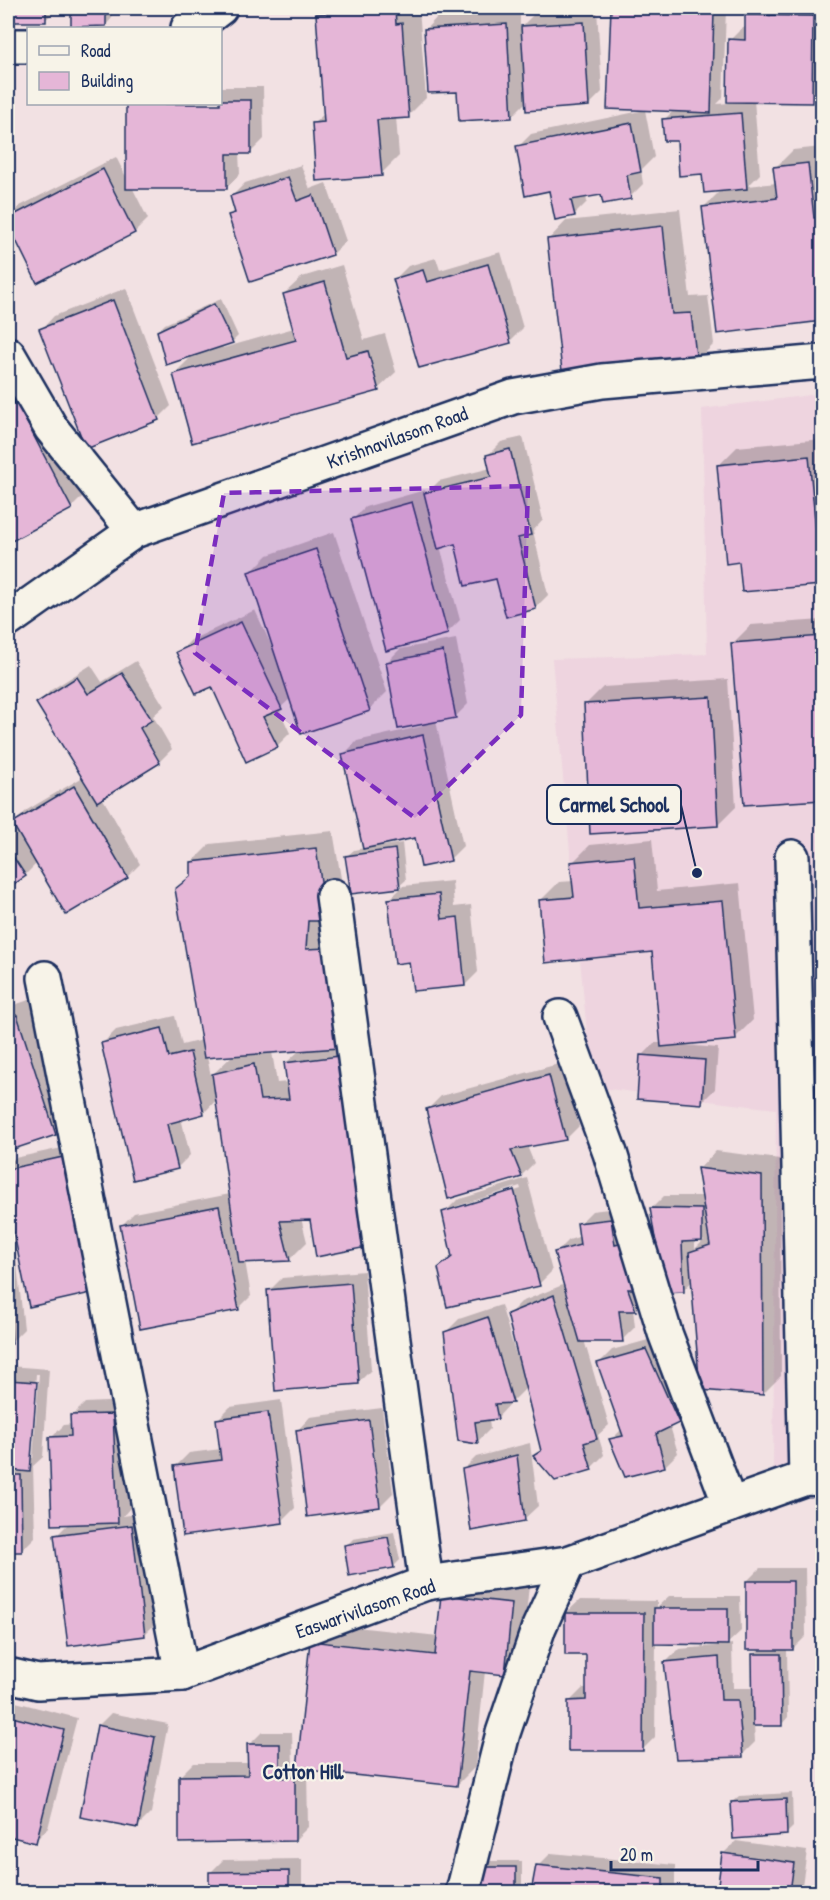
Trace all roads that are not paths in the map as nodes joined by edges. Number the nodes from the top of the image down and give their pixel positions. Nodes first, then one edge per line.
1 (220, 8) edge
2 (190, 27) edge
3 (8, 46) edge
4 (27, 46) edge
5 (8, 354) edge
6 (822, 362) edge
7 (134, 531) junction
8 (8, 620) edge
9 (792, 857) dead end
10 (333, 896) dead end
11 (45, 978) dead end
12 (560, 1017) dead end
13 (814, 1479) edge
14 (730, 1505) junction
15 (568, 1563) junction
16 (426, 1583) junction
17 (182, 1674) junction
18 (8, 1675) edge
19 (463, 1893) edge

1 - 2 street
3 - 4 street
5 - 7 street
6 - 7 street, Krishnavilasom Road
7 - 8 street, Krishnavilasom Road
9 - 13 street
10 - 16 street
11 - 17 street
12 - 14 street
13 - 14 street, Easwarivilasom Road
14 - 15 street, Easwarivilasom Road
15 - 16 street, Easwarivilasom Road
15 - 19 street
16 - 17 street, Easwarivilasom Road
17 - 18 street, Easwarivilasom Road

